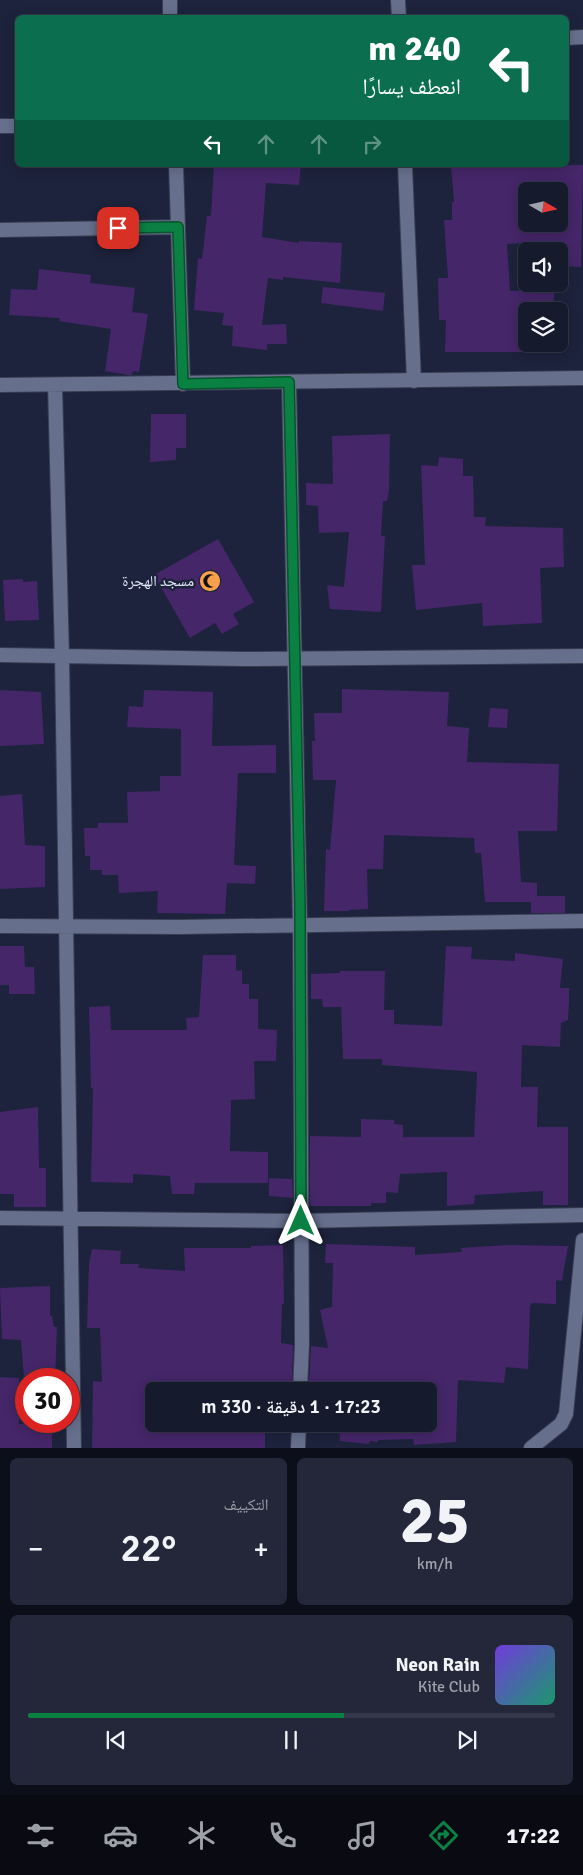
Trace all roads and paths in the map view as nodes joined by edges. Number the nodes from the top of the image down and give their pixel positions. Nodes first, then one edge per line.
1 (170, 0) edge
2 (398, 0) edge
3 (170, 15) edge
4 (399, 15) edge
5 (583, 37) edge
6 (569, 38) edge
7 (0, 126) edge
8 (15, 126) edge
9 (176, 167) edge
10 (405, 167) edge
11 (178, 227) junction
12 (0, 230) edge
13 (583, 378) edge
14 (414, 380) junction
15 (289, 382) junction
16 (183, 384) junction
17 (0, 385) edge
18 (55, 385) junction
19 (0, 655) edge
20 (62, 656) junction
21 (583, 656) edge
22 (296, 658) junction
23 (583, 922) edge
24 (300, 925) junction
25 (0, 926) edge
26 (66, 926) junction
27 (583, 1215) edge
28 (0, 1218) edge
29 (71, 1218) junction
30 (301, 1221) junction
31 (583, 1240) edge
32 (300, 1382) edge
33 (299, 1432) edge
34 (74, 1448) edge
35 (298, 1448) edge
36 (531, 1448) edge

1 - 3 street
2 - 4 street
5 - 6 street
7 - 8 street
9 - 11 street
10 - 14 street
11 - 12 street
11 - 16 street
13 - 14 street
14 - 15 street
15 - 16 street
15 - 22 street
16 - 18 street
17 - 18 street
18 - 20 street
19 - 20 street
20 - 22 street
20 - 26 street
21 - 22 street
22 - 24 street
23 - 24 street
24 - 26 street
24 - 30 street
25 - 26 street
26 - 29 street
27 - 30 street
28 - 29 street
29 - 30 street
29 - 34 street
30 - 32 street
31 - 36 street
33 - 35 street

